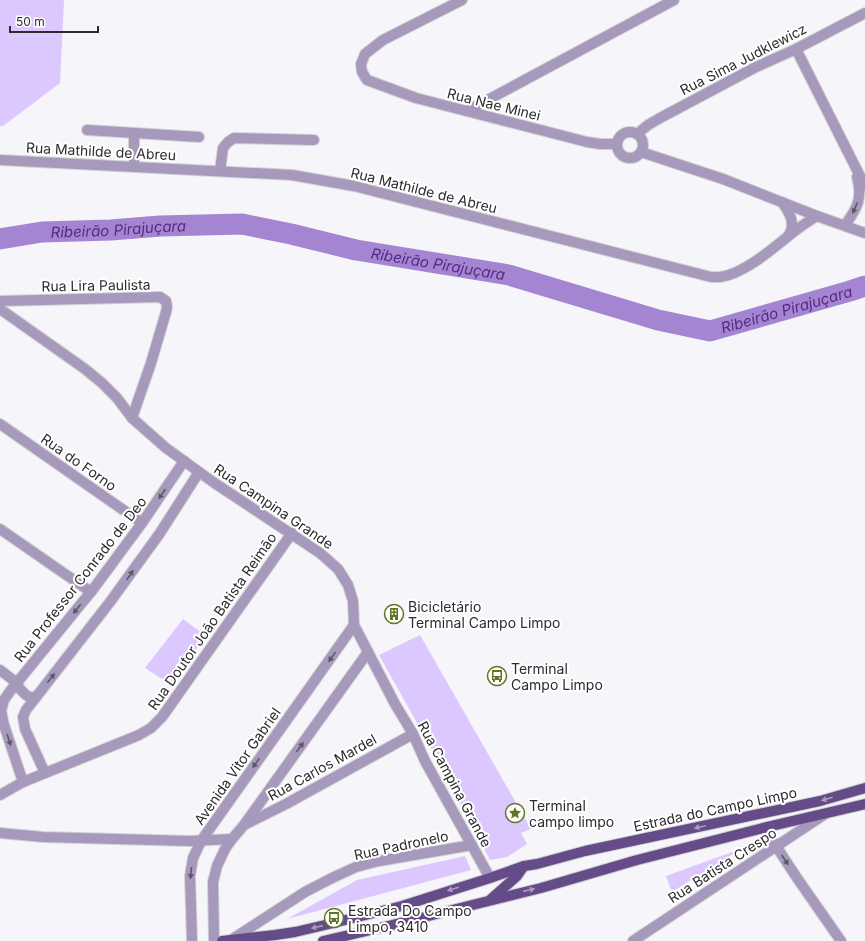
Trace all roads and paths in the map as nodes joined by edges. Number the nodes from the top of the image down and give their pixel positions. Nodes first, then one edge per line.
1 (462, 0) edge
2 (674, 0) edge
3 (865, 13) edge
4 (796, 49) junction
5 (467, 111) junction
6 (87, 130) dead end
7 (134, 133) junction
8 (637, 134) junction
9 (199, 137) dead end
10 (314, 140) dead end
11 (617, 144) junction
12 (641, 152) junction
13 (0, 160) edge
14 (853, 162) junction
15 (134, 167) junction
16 (220, 171) junction
17 (865, 186) edge
18 (782, 202) junction
19 (817, 216) junction
20 (845, 225) junction
21 (865, 232) edge
22 (787, 237) junction
23 (0, 301) edge
24 (0, 309) edge
25 (132, 418) junction
26 (0, 424) edge
27 (184, 461) junction
28 (199, 472) junction
29 (142, 523) junction
30 (0, 529) edge
31 (292, 533) junction
32 (91, 592) junction
33 (354, 625) junction
34 (368, 652) junction
35 (0, 670) edge
36 (17, 683) junction
37 (0, 695) edge
38 (36, 697) junction
39 (413, 734) junction
40 (45, 773) junction
41 (23, 782) junction
42 (865, 788) edge
43 (0, 795) edge
44 (865, 804) edge
45 (826, 813) junction
46 (244, 825) junction
47 (763, 828) junction
48 (0, 833) edge
49 (232, 839) junction
50 (201, 841) junction
51 (472, 845) junction
52 (776, 846) junction
53 (524, 866) junction
54 (490, 878) junction
55 (491, 899) junction
56 (274, 911) junction
57 (262, 937) junction
58 (192, 941) edge
59 (214, 941) edge
60 (227, 941) edge
61 (323, 941) edge
62 (633, 941) edge
63 (841, 941) edge

1 - 5 street, Rua Nae Minei
2 - 5 street
3 - 4 street, Rua Sima Judklewicz
4 - 8 street, Rua Sima Judklewicz
4 - 14 street
5 - 11 street, Rua Nae Minei
6 - 7 street
7 - 9 street
7 - 15 street
8 - 11 street
8 - 12 street
10 - 16 street
11 - 12 street
12 - 18 street
13 - 15 street, Rua Mathilde de Abreu
14 - 17 street
14 -> 20 street
15 - 16 street, Rua Mathilde de Abreu
16 - 22 street, Rua Mathilde de Abreu
18 - 19 street
18 - 22 street
19 - 20 street
19 - 22 street, Rua Mathilde de Abreu
20 - 21 street
23 - 25 street, Rua Lira Paulista
24 - 25 street, Rua Campina Grande
25 - 27 street, Rua Campina Grande
26 - 29 street, Rua do Forno
27 - 28 street, Rua Campina Grande
27 -> 29 street, Rua Professor Conrado de Deo
28 - 31 street, Rua Campina Grande
38 -> 28 street
29 - 32 street, Rua Professor Conrado de Deo
30 - 32 street
31 - 33 street, Rua Campina Grande
31 - 40 street, Rua Doutor João Batista Reimão
32 -> 36 street, Rua Professor Conrado de Deo
33 - 34 street, Rua Campina Grande
33 -> 50 street, Avenida Vitor Gabriel
34 - 39 street, Rua Campina Grande
46 -> 34 street
35 - 36 street
36 - 37 street
36 - 38 street
36 -> 41 street, Rua Professor Conrado de Deo
38 - 40 street
39 - 46 street, Rua Carlos Mardel
39 - 51 street, Rua Campina Grande
40 - 41 street, Rua Doutor João Batista Reimão
41 - 43 street, Rua Doutor João Batista Reimão
42 -> 53 main road, Estrada do Campo Limpo
44 - 45 main road, Estrada do Campo Limpo
45 - 47 main road, Estrada do Campo Limpo
45 - 52 street, Rua Batista Crespo
46 - 49 street
47 - 52 street
55 -> 47 main road, Estrada do Campo Limpo
48 - 50 street
49 - 50 street
49 - 59 street
50 -> 58 street, Avenida Vitor Gabriel
51 - 54 street, Rua Campina Grande
51 - 56 street, Rua Padronelo
52 - 62 street, Rua Batista Crespo
52 -> 63 street
53 - 54 main road, Estrada do Campo Limpo
53 - 55 main road
54 -> 57 main road, Estrada do Campo Limpo
55 - 61 main road, Estrada do Campo Limpo
56 - 57 street, Rua Padronelo
56 - 60 street, Rua Padronelo
57 - 60 main road, Estrada do Campo Limpo

